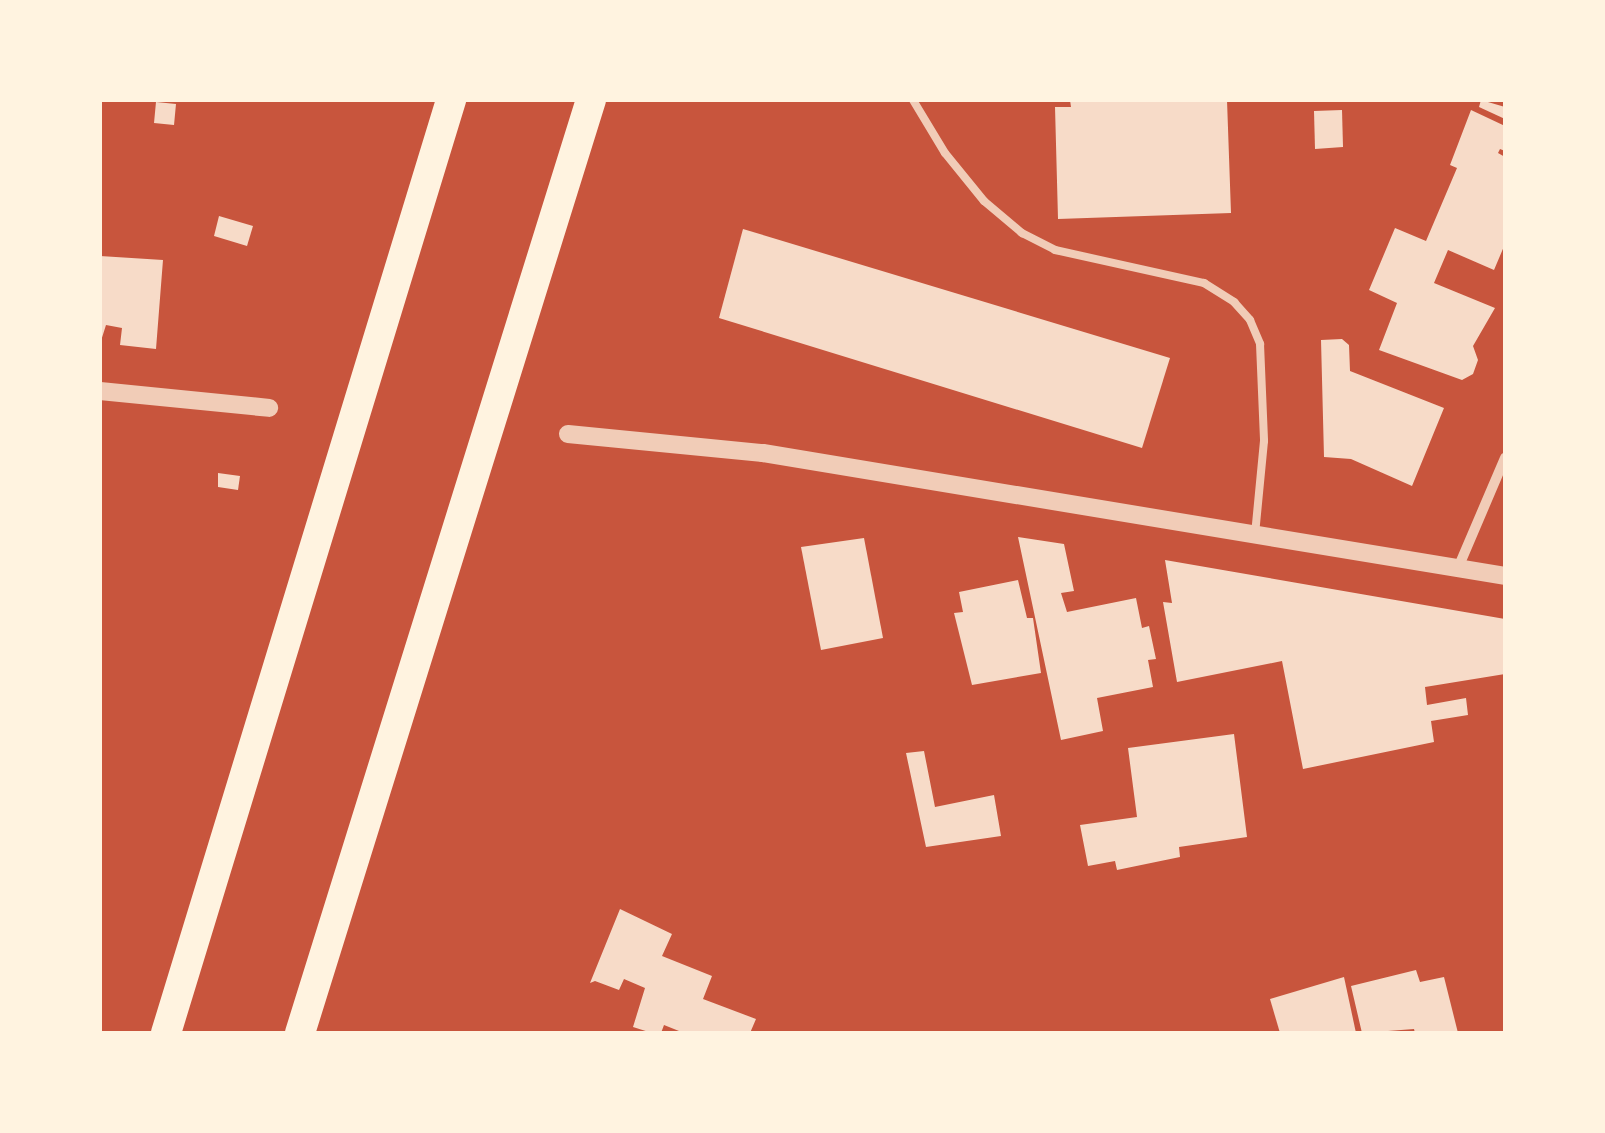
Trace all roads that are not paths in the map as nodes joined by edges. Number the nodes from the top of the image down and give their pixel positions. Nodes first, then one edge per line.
1 (451, 100) edge
2 (590, 100) edge
3 (914, 100) edge
4 (100, 391) edge
5 (269, 408) dead end
6 (568, 434) dead end
7 (1505, 458) edge
8 (1256, 535) junction
9 (1458, 568) junction
10 (1505, 576) edge
11 (166, 1033) edge
12 (300, 1033) edge

1 - 11 highway
2 - 12 highway
3 - 8 lane
4 - 5 street
6 - 8 street
7 - 9 street
8 - 9 street
9 - 10 street

